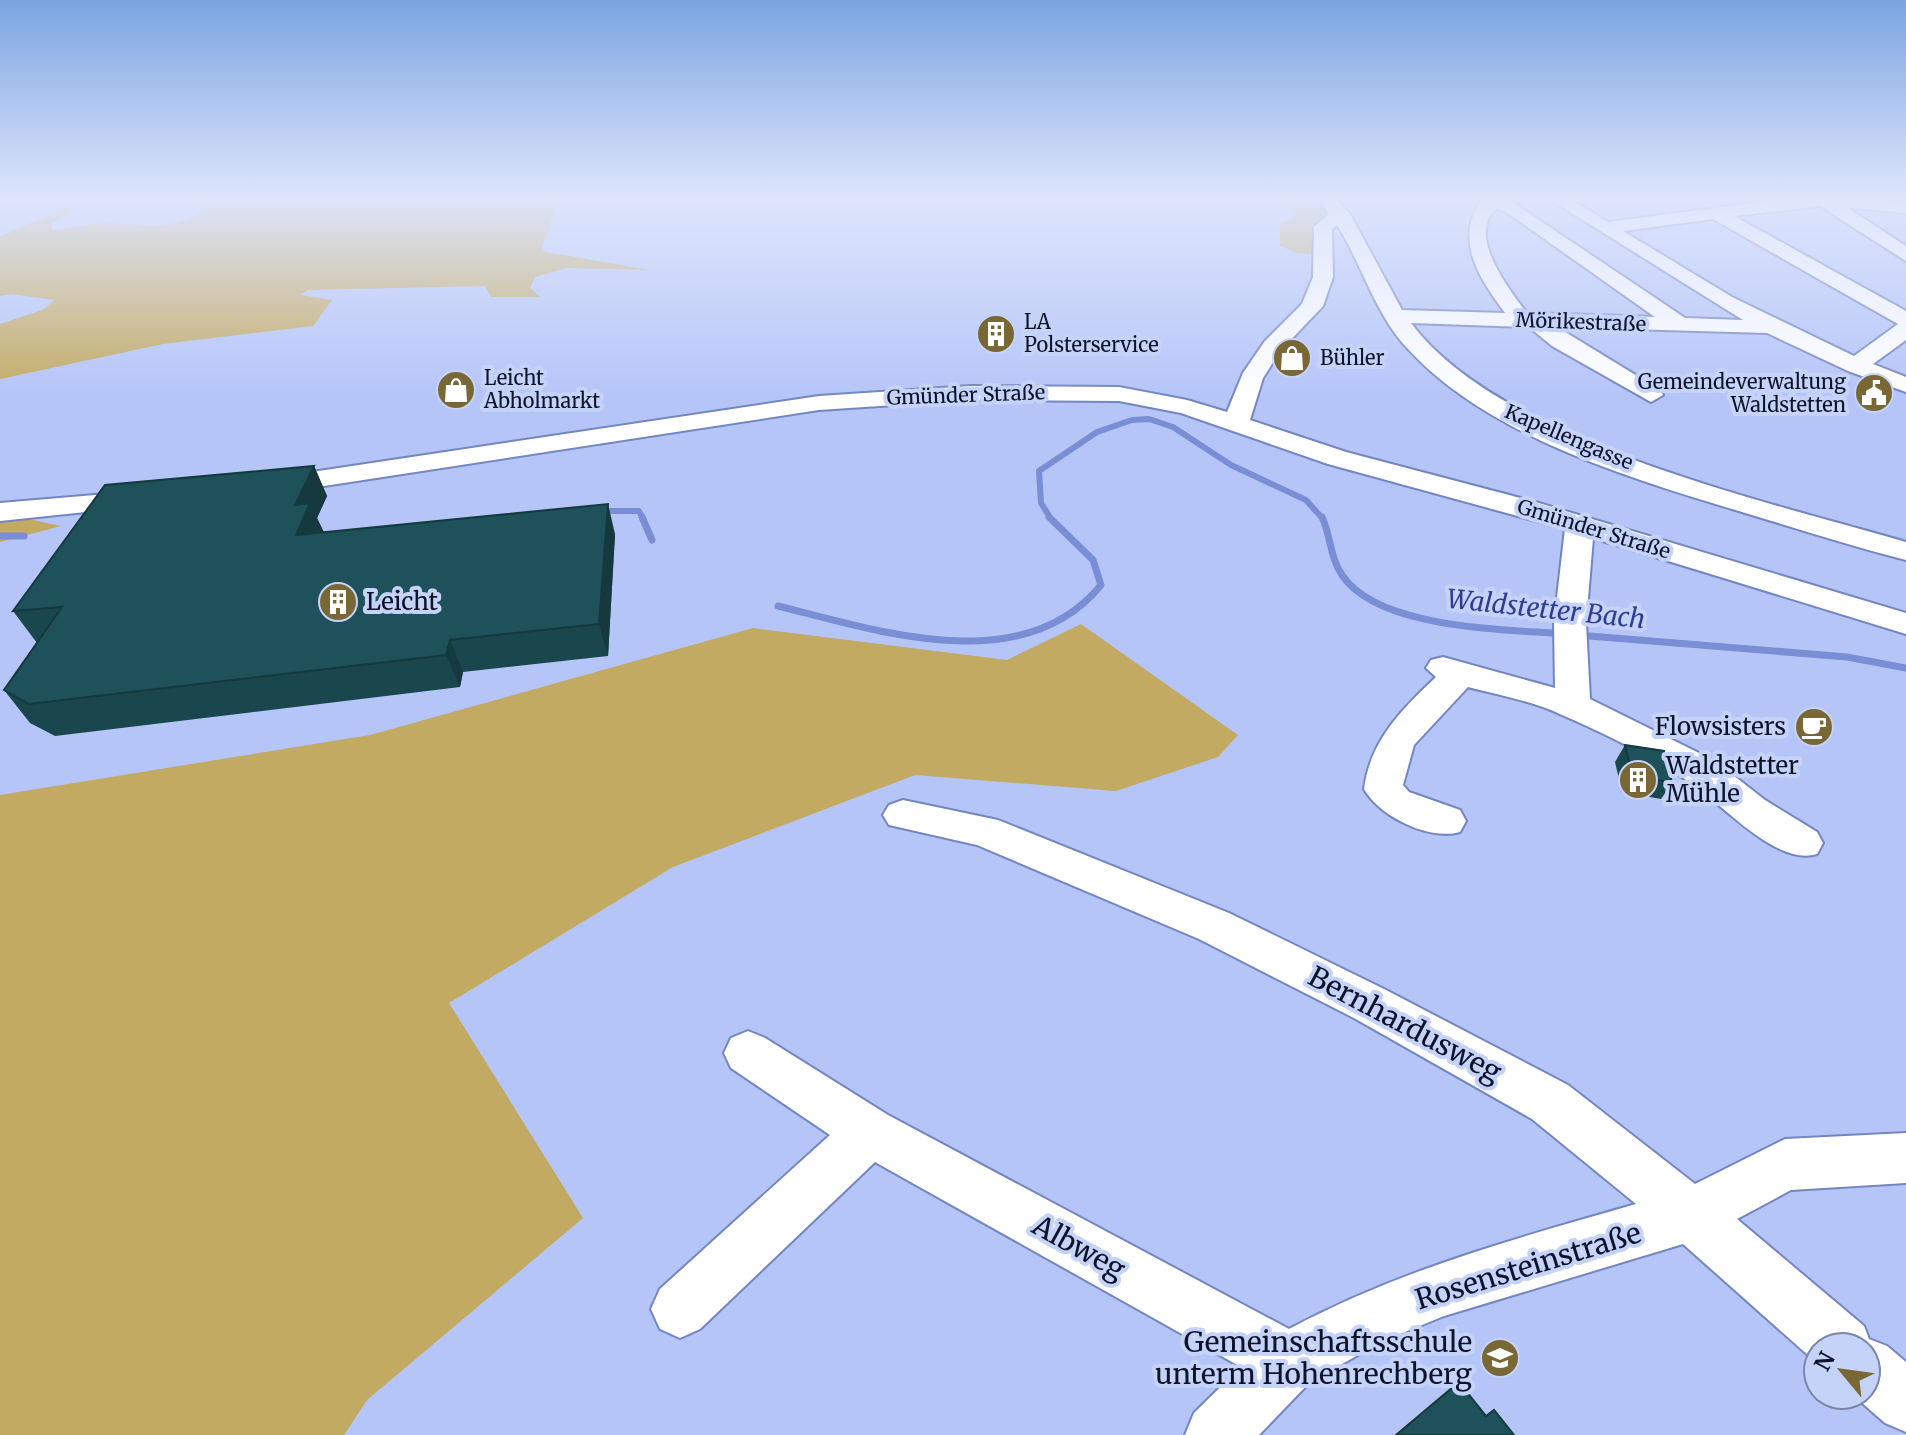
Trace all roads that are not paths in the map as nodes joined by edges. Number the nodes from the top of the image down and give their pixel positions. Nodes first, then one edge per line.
1 (1323, 264) edge
2 (1367, 264) edge
3 (1485, 264) edge
4 (1593, 264) edge
5 (1661, 264) edge
6 (1807, 264) edge
7 (1394, 316) junction
8 (1528, 320) junction
9 (1906, 320) edge
10 (1682, 326) junction
11 (1769, 327) junction
12 (1906, 329) edge
13 (1856, 366) junction
14 (1906, 385) edge
15 (1651, 395) dead end
16 (1236, 423) junction
17 (244, 489) edge
18 (166, 496) edge
19 (0, 512) edge
20 (1580, 524) junction
21 (1906, 551) edge
22 (1906, 624) edge
23 (1573, 705) junction
24 (903, 815) dead end
25 (1446, 821) dead end
26 (1803, 843) dead end
27 (748, 1053) dead end
28 (870, 1132) junction
29 (1906, 1158) edge
30 (1691, 1215) junction
31 (680, 1309) dead end
32 (1825, 1331) edge
33 (1289, 1361) junction
34 (1882, 1381) edge
35 (1906, 1402) edge
36 (1216, 1435) edge

1 - 16 street
2 - 7 street, Kapellengasse
3 - 8 street
4 - 10 street
5 - 11 street
6 - 9 street
7 - 8 street, Mörikestraße
7 - 21 street, Kapellengasse
8 - 10 street, Mörikestraße
8 - 15 street
10 - 11 street, Mörikestraße
11 - 13 street
12 - 13 street
13 - 14 street
16 - 17 street, Gmünder Straße
16 - 20 street, Gmünder Straße
18 - 19 street
20 - 22 street, Gmünder Straße
20 - 23 street
23 - 25 street
23 - 26 street
24 - 30 street, Bernhardusweg
27 - 28 street, Albweg
28 - 31 street
28 - 33 street, Albweg
29 - 30 street, Rosensteinstraße
30 - 32 street, Bernhardusweg
30 - 33 street, Rosensteinstraße
33 - 36 street, Rosensteinstraße
34 - 35 street

